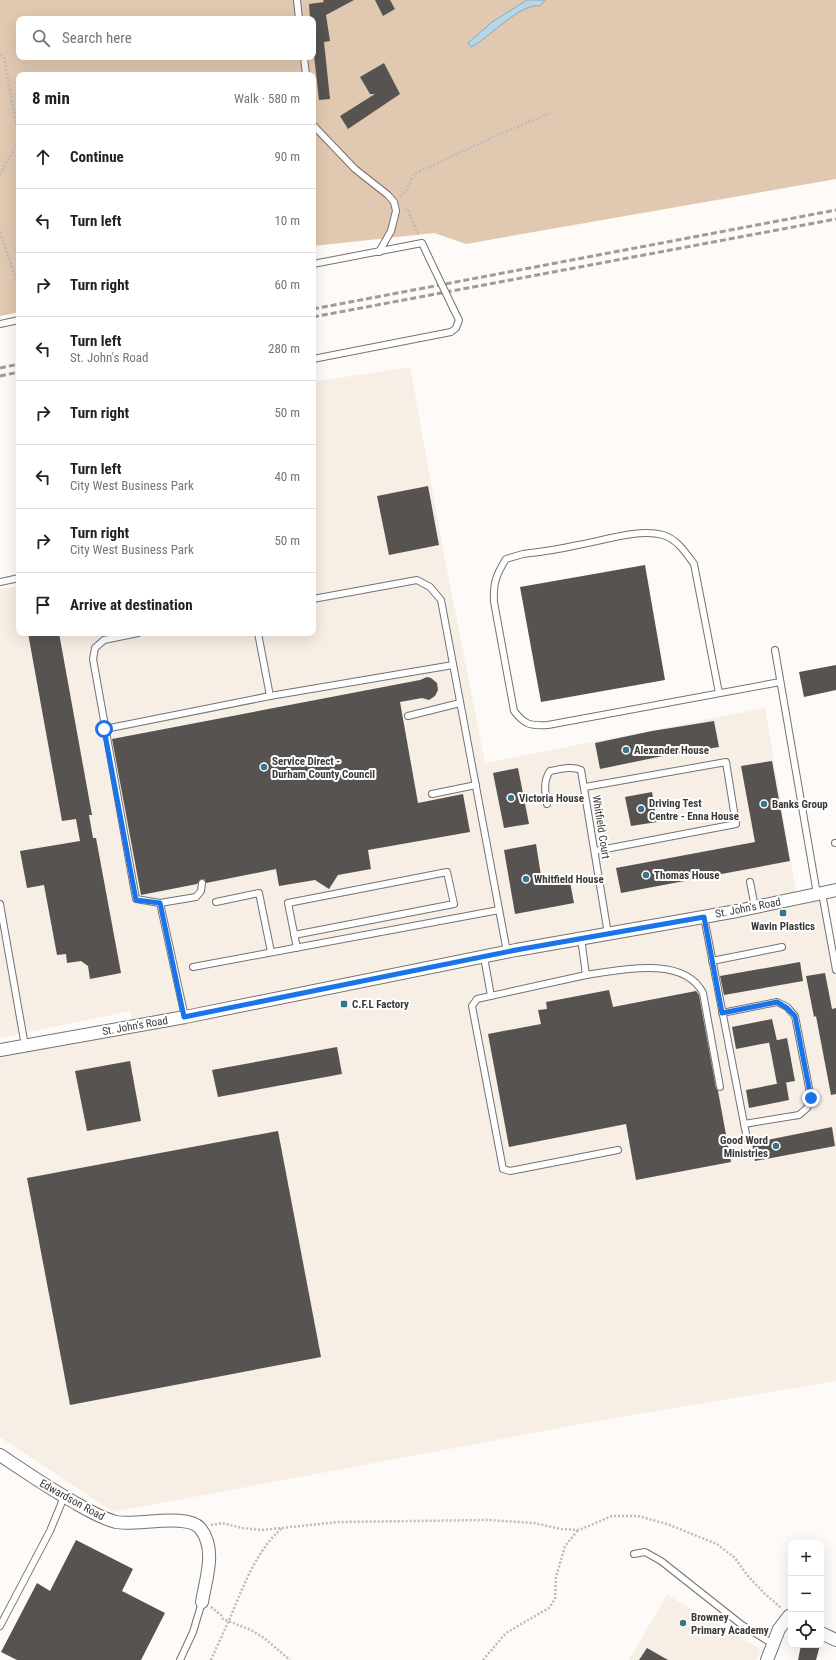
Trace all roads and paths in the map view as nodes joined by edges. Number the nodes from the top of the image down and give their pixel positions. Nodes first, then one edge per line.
1 (297, 0) edge
2 (299, 16) edge
3 (0, 54) edge
4 (304, 60) edge
5 (306, 72) edge
6 (551, 113) dead end
7 (16, 124) edge
8 (316, 128) edge
9 (16, 145) edge
10 (0, 174) edge
11 (394, 202) junction
12 (0, 232) edge
13 (422, 244) junction
14 (379, 252) junction
15 (316, 263) edge
16 (16, 279) edge
17 (16, 321) edge
18 (0, 324) edge
19 (316, 358) edge
20 (16, 579) edge
21 (0, 582) edge
22 (316, 598) edge
23 (123, 636) edge
24 (259, 636) edge
25 (775, 650) dead end
26 (453, 665) junction
27 (780, 682) junction
28 (719, 693) junction
29 (270, 696) junction
30 (460, 703) junction
31 (408, 716) dead end
32 (104, 729) junction
33 (476, 785) junction
34 (585, 787) junction
35 (432, 794) dead end
36 (547, 804) dead end
37 (595, 851) junction
38 (750, 882) dead end
39 (202, 883) dead end
40 (836, 890) edge
41 (820, 893) junction
42 (216, 902) dead end
43 (160, 903) junction
44 (0, 904) edge
45 (755, 907) junction
46 (499, 910) junction
47 (704, 917) junction
48 (2, 930) edge
49 (608, 934) junction
50 (294, 935) dead end
51 (581, 938) junction
52 (833, 939) edge
53 (782, 947) dead end
54 (296, 948) junction
55 (270, 952) junction
56 (507, 952) junction
57 (484, 957) junction
58 (712, 961) junction
59 (194, 967) dead end
60 (836, 970) edge
61 (586, 975) junction
62 (491, 996) junction
63 (722, 1013) junction
64 (184, 1017) junction
65 (25, 1046) junction
66 (0, 1050) edge
67 (720, 1087) dead end
68 (744, 1124) junction
69 (747, 1139) dead end
70 (618, 1150) dead end
71 (0, 1455) edge
72 (64, 1497) junction
73 (199, 1527) junction
74 (282, 1528) junction
75 (579, 1530) junction
76 (634, 1554) dead end
77 (202, 1602) junction
78 (788, 1615) edge
79 (788, 1619) edge
80 (228, 1622) junction
81 (0, 1626) edge
82 (824, 1634) edge
83 (836, 1640) edge
84 (773, 1644) junction
85 (180, 1660) edge
86 (211, 1660) edge
87 (290, 1660) edge
88 (483, 1660) edge
89 (767, 1660) edge

1 - 2 lane
3 - 7 path
4 - 5 lane
6 - 11 path
8 - 11 lane
9 - 10 path
11 - 13 path
11 - 14 lane
12 - 16 path
13 - 14 lane
13 - 19 lane, bridge
14 - 15 lane
17 - 18 lane
20 - 21 lane
22 - 26 lane
23 - 32 lane
24 - 29 lane
25 - 27 lane
26 - 29 lane
26 - 30 lane
27 - 28 lane
27 - 41 lane
28 - 28 lane
29 - 32 lane
30 - 31 lane
30 - 33 lane
32 - 43 lane
33 - 35 lane
33 - 46 lane
34 - 36 lane, Whitfield Court
34 - 37 lane, Whitfield Court
34 - 37 lane
37 - 49 lane, Whitfield Court
38 - 45 lane
39 - 43 lane
40 - 41 street, St. John's Road
41 - 45 street, St. John's Road
41 - 52 lane
42 - 55 lane
43 - 64 lane
44 - 48 lane
45 - 47 street, St. John's Road
46 - 54 lane
46 - 56 lane
47 - 49 street, St. John's Road
47 - 58 lane
48 - 65 lane
49 - 51 street, St. John's Road
50 - 54 lane
51 - 56 street, St. John's Road
51 - 61 lane
52 - 60 lane
53 - 58 lane
54 - 55 lane
55 - 59 lane
56 - 57 street, St. John's Road
57 - 62 lane
57 - 64 street, St. John's Road
58 - 63 lane
61 - 62 lane
61 - 67 lane
62 - 70 lane
63 - 68 lane
63 - 68 lane
64 - 65 street, St. John's Road
65 - 66 street, St. John's Road
68 - 69 lane
71 - 72 street, Edwardson Road
72 - 73 street, Edwardson Road
72 - 81 lane
73 - 74 path
73 - 77 street
74 - 75 path
74 - 80 path
75 - 78 path
75 - 88 path
76 - 84 lane
77 - 80 path
77 - 85 lane
79 - 84 street
80 - 86 path
80 - 87 path
82 - 83 street
84 - 89 street

